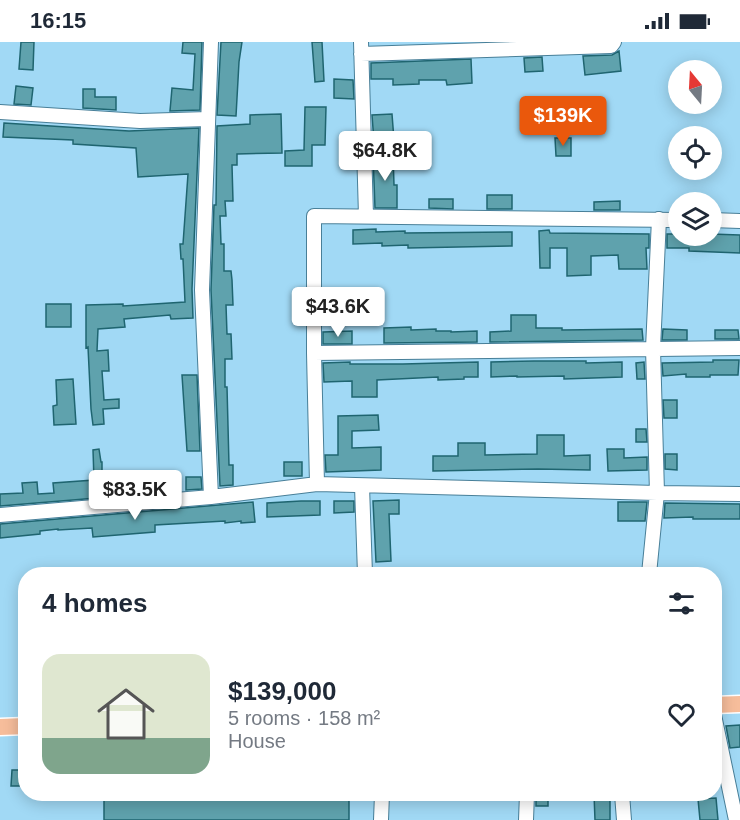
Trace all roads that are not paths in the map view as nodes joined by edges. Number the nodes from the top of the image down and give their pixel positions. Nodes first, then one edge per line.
1 (211, 42) edge
2 (614, 42) edge
3 (361, 48) edge
4 (0, 112) edge
5 (208, 119) junction
6 (366, 216) junction
7 (659, 219) junction
8 (668, 219) edge
9 (722, 220) edge
10 (740, 221) edge
11 (652, 348) junction
12 (740, 348) edge
13 (314, 353) junction
14 (317, 484) junction
15 (362, 486) junction
16 (657, 493) junction
17 (740, 494) edge
18 (211, 497) junction
19 (0, 515) edge
20 (365, 567) edge
21 (650, 567) edge
22 (740, 704) edge
23 (722, 705) edge
24 (18, 726) edge
25 (0, 727) edge
26 (722, 753) edge
27 (382, 801) edge
28 (527, 801) edge
29 (623, 801) edge
30 (381, 820) edge
31 (526, 820) edge
32 (624, 820) edge
33 (736, 820) edge

1 - 5 street
2 - 3 street
3 - 6 street
4 - 5 street
5 - 18 street
6 - 7 street
6 - 13 street
7 - 8 street
7 - 11 street
9 - 10 street
11 - 12 street
11 - 13 street
11 - 16 street
13 - 14 street
14 - 15 street
14 - 18 street
15 - 16 street
15 - 20 street
16 - 17 street
16 - 21 street
18 - 19 street
22 - 23 main road
24 - 25 main road
26 - 33 street
27 - 30 street
28 - 31 street
29 - 32 street

